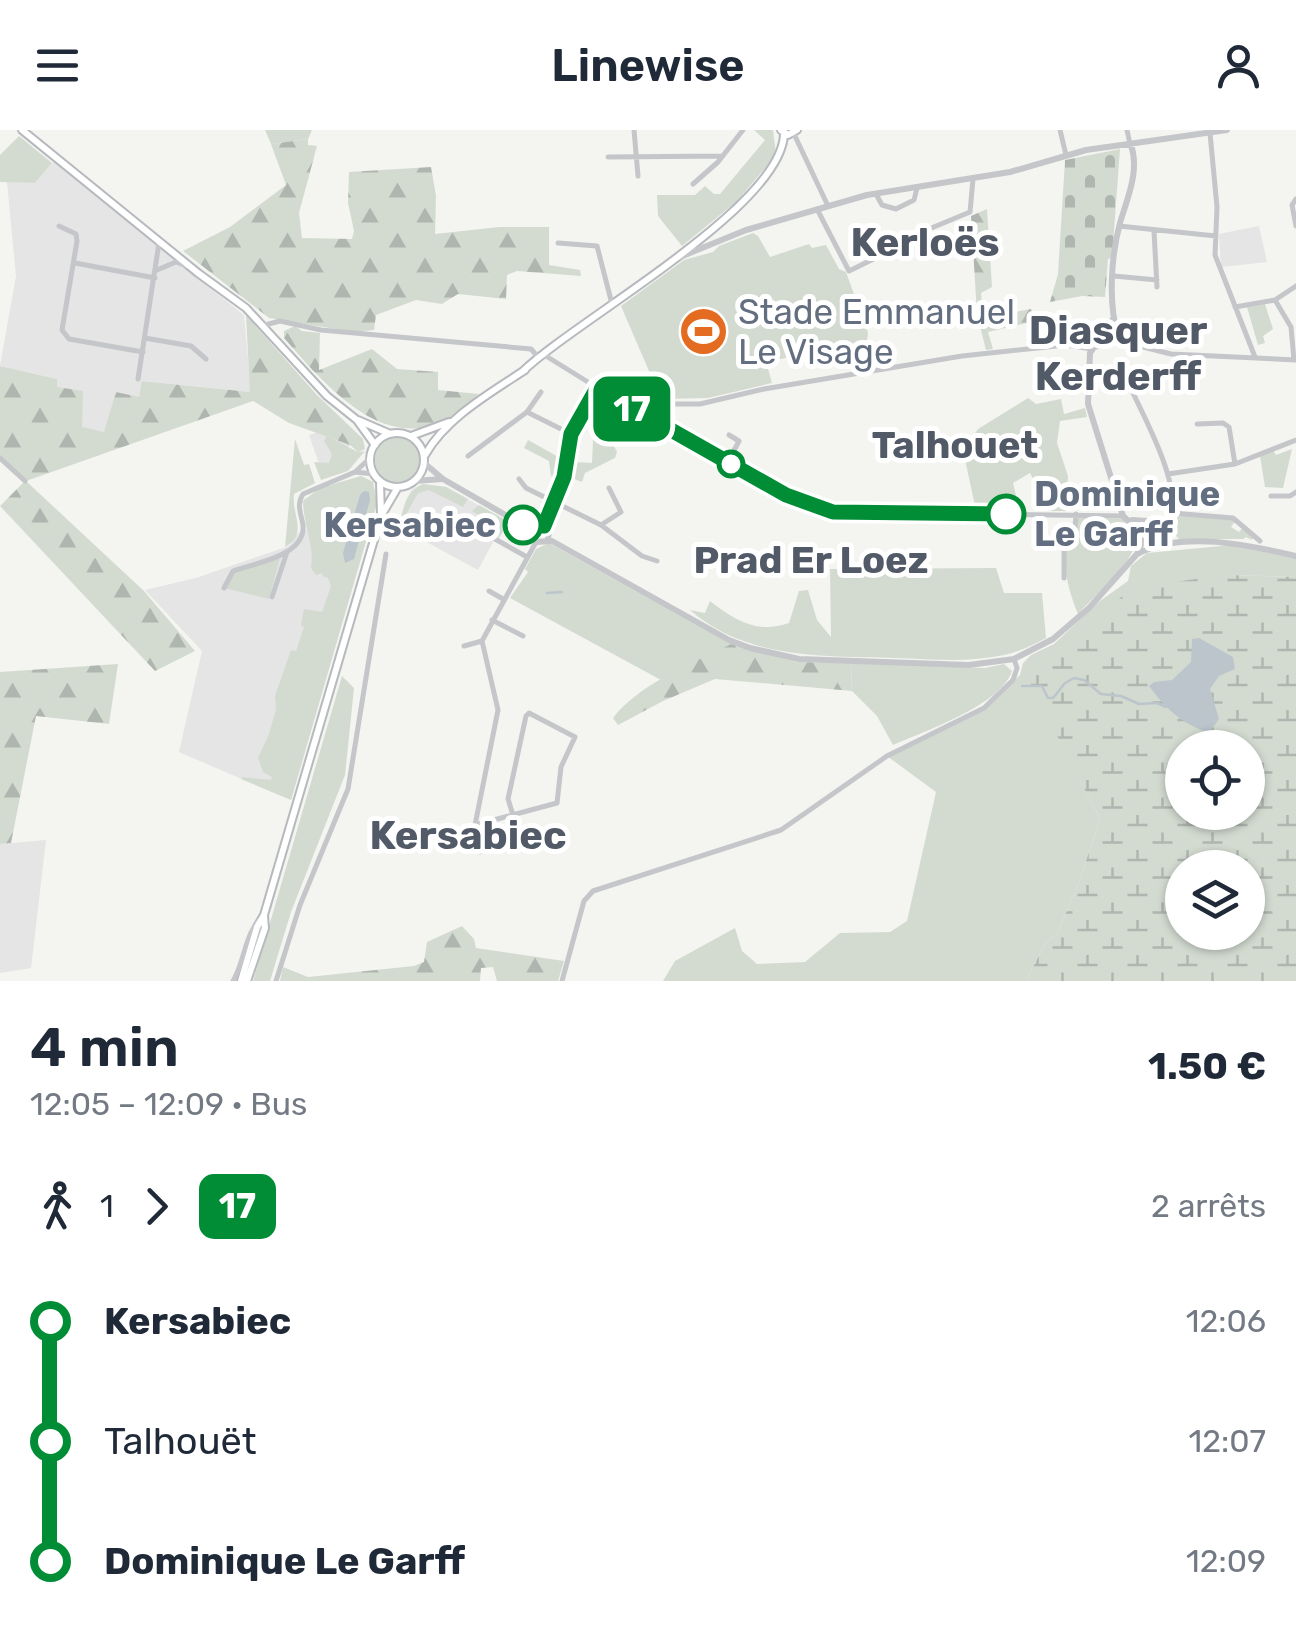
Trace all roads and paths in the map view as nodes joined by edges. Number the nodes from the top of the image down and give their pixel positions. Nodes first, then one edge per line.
1 (634, 130) edge
2 (743, 130) edge
3 (1060, 130) edge
4 (1126, 130) edge
5 (1227, 130) edge
6 (24, 131) edge
7 (789, 132) edge
8 (1210, 132) edge
9 (1130, 144) junction
10 (1066, 155) junction
11 (722, 156) junction
12 (608, 157) dead end
13 (636, 157) junction
14 (638, 176) dead end
15 (973, 179) junction
16 (693, 184) dead end
17 (917, 188) junction
18 (876, 194) junction
19 (1296, 199) edge
20 (828, 206) junction
21 (817, 209) junction
22 (59, 226) dead end
23 (1120, 226) junction
24 (1296, 226) edge
25 (710, 230) junction
26 (1154, 231) junction
27 (1216, 236) junction
28 (725, 237) junction
29 (159, 240) junction
30 (714, 243) junction
31 (558, 244) dead end
32 (172, 251) junction
33 (670, 261) junction
34 (74, 263) junction
35 (157, 270) junction
36 (198, 273) junction
37 (1114, 276) junction
38 (156, 278) junction
39 (1296, 286) edge
40 (1275, 300) junction
41 (612, 304) junction
42 (1234, 307) junction
43 (288, 323) junction
44 (265, 325) junction
45 (273, 334) junction
46 (1112, 335) junction
47 (145, 338) junction
48 (1093, 348) junction
49 (143, 352) junction
50 (543, 357) junction
51 (1255, 357) junction
52 (206, 359) dead end
53 (1295, 360) edge
54 (138, 379) dead end
55 (597, 388) junction
56 (541, 392) dead end
57 (1133, 393) dead end
58 (625, 405) junction
59 (527, 412) junction
60 (357, 420) junction
61 (455, 420) junction
62 (1198, 424) dead end
63 (390, 434) junction
64 (571, 434) junction
65 (729, 435) dead end
66 (410, 436) junction
67 (1296, 440) edge
68 (375, 444) junction
69 (468, 456) dead end
70 (0, 458) edge
71 (370, 458) junction
72 (424, 459) junction
73 (728, 462) junction
74 (1235, 464) junction
75 (354, 472) junction
76 (1168, 474) junction
77 (377, 477) junction
78 (519, 478) dead end
79 (443, 479) junction
80 (25, 481) dead end
81 (414, 481) junction
82 (398, 487) junction
83 (609, 488) dead end
84 (1296, 492) edge
85 (1271, 496) dead end
86 (554, 504) junction
87 (1172, 513) junction
88 (1076, 514) junction
89 (381, 516) junction
90 (1126, 518) junction
91 (1159, 520) junction
92 (1147, 522) junction
93 (601, 525) junction
94 (544, 526) junction
95 (531, 531) junction
96 (1167, 531) junction
97 (1143, 536) junction
98 (495, 539) dead end
99 (548, 539) junction
100 (1260, 540) dead end
101 (536, 542) junction
102 (1184, 544) junction
103 (1160, 545) junction
104 (1151, 546) junction
105 (287, 552) junction
106 (386, 554) dead end
107 (1137, 554) junction
108 (1296, 556) edge
109 (527, 557) junction
110 (657, 561) dead end
111 (1064, 578) dead end
112 (224, 588) dead end
113 (489, 591) dead end
114 (272, 597) dead end
115 (503, 599) junction
116 (492, 620) junction
117 (523, 636) dead end
118 (482, 641) junction
119 (464, 646) dead end
120 (1014, 658) junction
121 (512, 815) junction
122 (475, 825) junction
123 (480, 852) dead end
124 (264, 915) junction
125 (233, 981) edge
126 (244, 981) edge
127 (276, 981) edge
128 (562, 981) edge

1 - 13 street
2 - 11 street
3 - 10 street
4 - 9 street
5 - 8 street
6 - 29 main road
7 - 20 street
7 - 25 main road
8 - 9 street
8 - 27 street
9 - 10 street
9 - 23 street
10 - 15 street
11 - 13 street
11 - 16 street
12 - 13 street
13 - 14 street
15 - 17 street
15 - 21 street
17 - 18 street
17 - 18 street
18 - 20 street
19 - 24 street
20 - 21 street
21 - 28 street
22 - 34 street
23 - 26 street
23 - 37 street
25 - 28 street
25 - 30 street
25 - 33 main road
26 - 27 street
26 - 37 street
27 - 42 street
28 - 30 street
29 - 32 main road
29 - 35 street
30 - 33 street
31 - 41 street
32 - 35 street
32 - 36 main road
33 - 41 main road
34 - 38 street
34 - 49 street
35 - 36 street
35 - 38 street
36 - 44 main road
37 - 46 street
38 - 47 street
39 - 40 street
40 - 42 street
40 - 53 street
41 - 50 main road
42 - 51 street
43 - 44 street
43 - 45 street
43 - 50 street
44 - 45 main road
45 - 60 main road
46 - 48 street
46 - 51 street
47 - 49 street
47 - 52 street
48 - 58 street
48 - 90 street
49 - 54 street
50 - 55 street
50 - 61 main road
51 - 53 street
55 - 58 street
55 - 64 street
56 - 59 street
57 - 76 street
58 - 73 street
59 - 64 street
59 - 69 street
60 - 63 main road
60 - 68 main road
61 - 66 main road
61 - 72 main road
62 - 74 street
63 - 66 main road
63 - 68 main road
64 - 86 street
65 - 73 street
66 - 72 main road
67 - 74 street
68 - 71 main road
70 - 80 street
71 - 75 street
71 - 77 main road
72 - 79 street
72 - 81 main road
73 - 88 street
74 - 76 street
75 - 77 street
75 - 105 street
76 - 87 street
77 - 82 main road
77 - 89 main road
78 - 86 street
79 - 81 street
79 - 95 street
81 - 82 main road
82 - 89 main road
83 - 93 street
84 - 85 street
86 - 93 street
86 - 94 street
87 - 91 street
87 - 96 street
87 - 100 street
88 - 90 street
88 - 111 street
89 - 124 main road
90 - 92 street
90 - 97 street
91 - 92 street
91 - 96 street
92 - 97 street
93 - 110 street
94 - 95 street
94 - 99 street
95 - 101 street
96 - 102 street
96 - 103 street
97 - 104 street
97 - 107 street
98 - 109 street
99 - 101 street
99 - 120 street
101 - 109 street
102 - 103 street
102 - 108 street
103 - 104 street
104 - 107 street
105 - 112 street
105 - 114 street
106 - 127 street
107 - 120 street
109 - 115 street
113 - 115 street
115 - 116 street
116 - 117 street
116 - 118 street
118 - 119 street
118 - 122 street
120 - 128 street
121 - 121 street
121 - 122 street
122 - 123 street
124 - 125 street
124 - 126 main road

